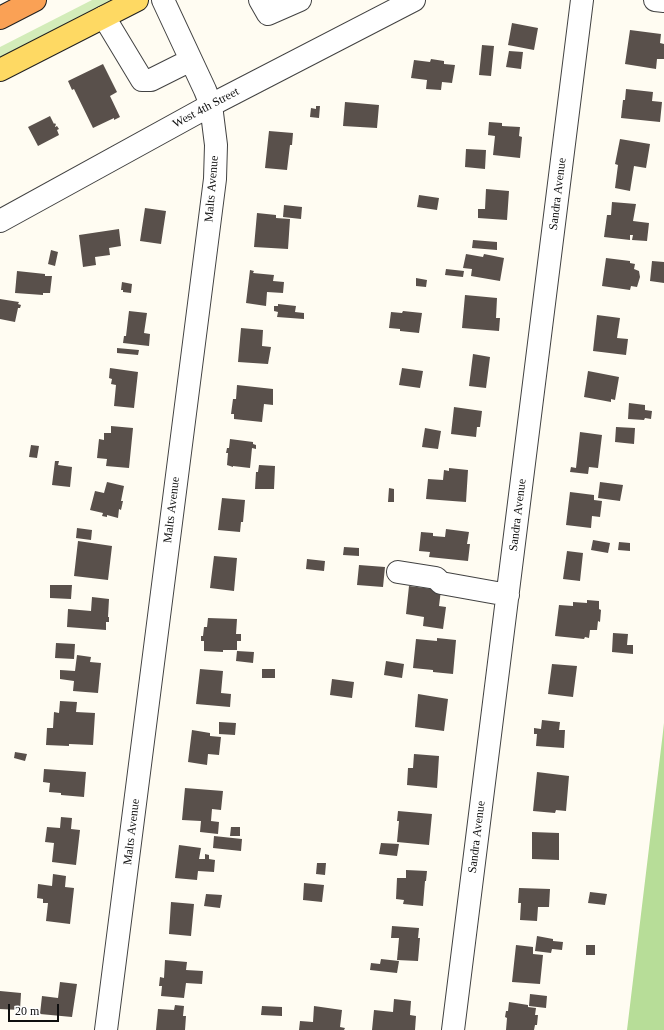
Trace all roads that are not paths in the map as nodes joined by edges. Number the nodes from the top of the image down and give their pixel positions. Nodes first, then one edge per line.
1 (35, 0) edge
2 (137, 0) edge
3 (163, 0) edge
4 (260, 0) edge
5 (300, 0) edge
6 (414, 0) edge
7 (582, 0) edge
8 (655, 0) edge
9 (664, 1) edge
10 (104, 17) junction
11 (0, 18) edge
12 (191, 60) junction
13 (0, 70) edge
14 (211, 105) junction
15 (0, 221) edge
16 (398, 572) dead end
17 (508, 595) junction
18 (106, 1030) edge
19 (453, 1030) edge

1 - 11 highway
2 - 10 main road
3 - 12 street, Malts Avenue
4 - 5 street
6 - 14 street, West 4th Street
7 - 17 street, Sandra Avenue
8 - 9 street
10 - 12 street
10 - 13 main road
12 - 14 street, Malts Avenue
14 - 15 street, West 4th Street
14 - 18 street, Malts Avenue
16 - 17 street
17 - 19 street, Sandra Avenue

